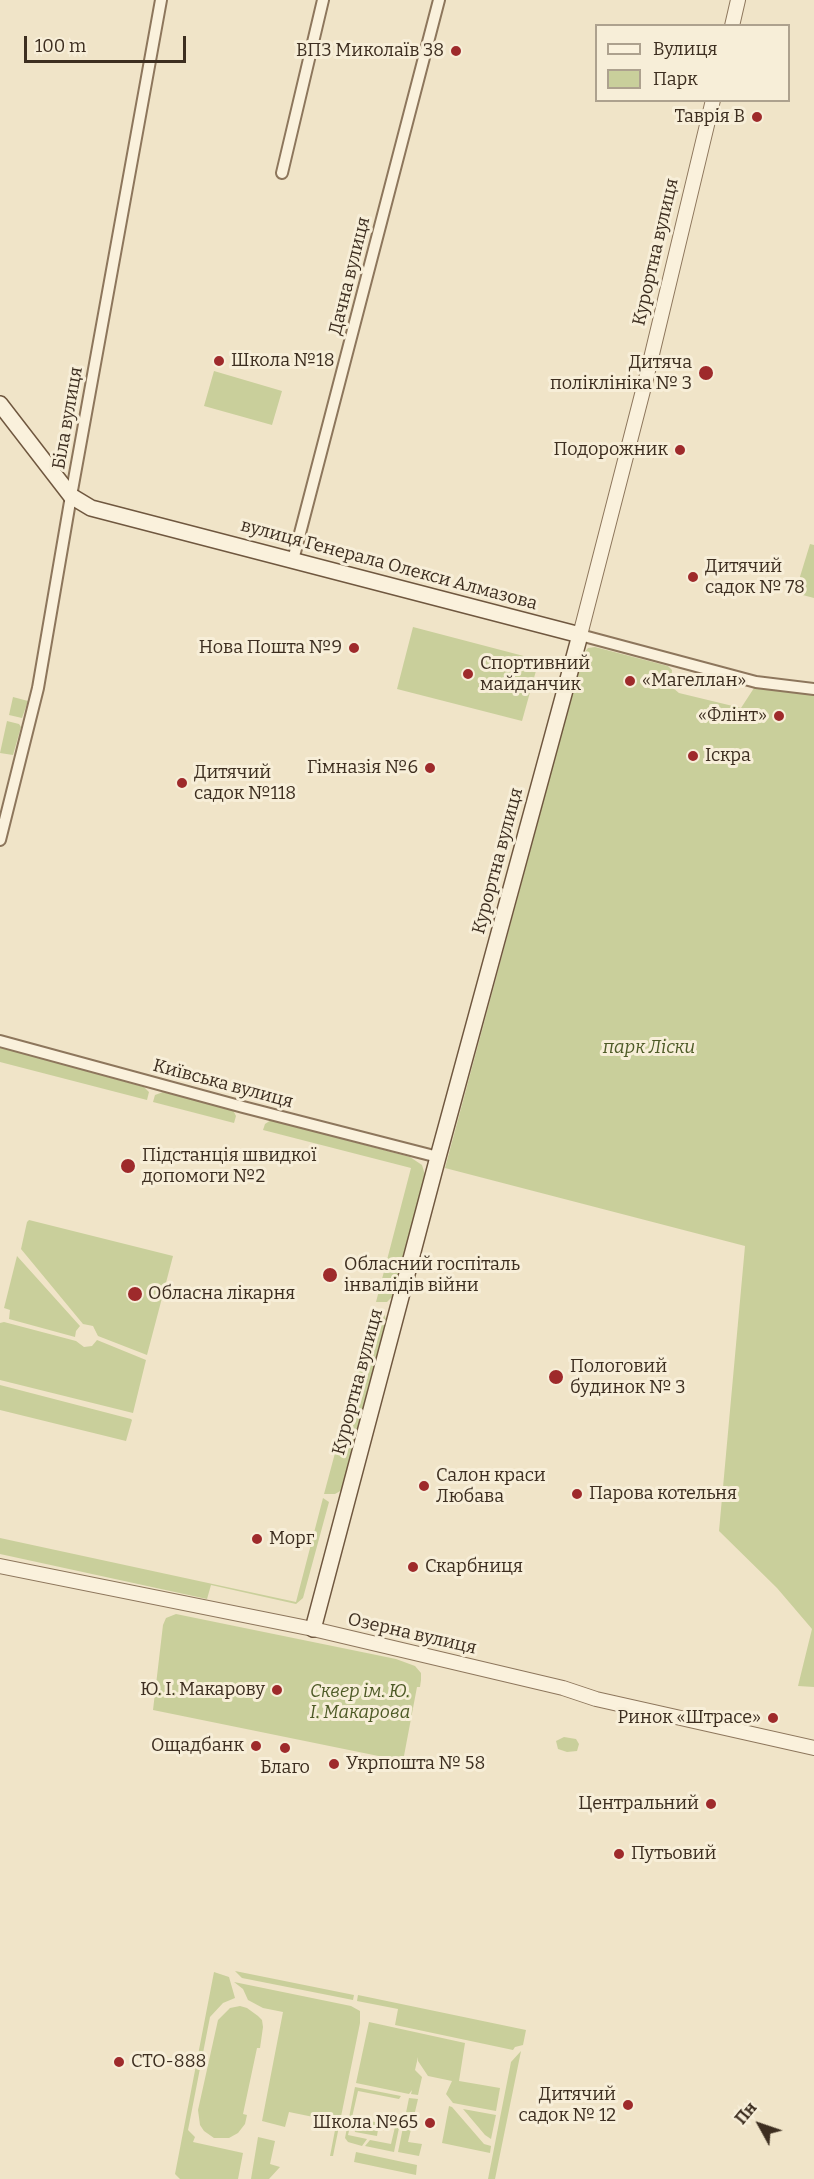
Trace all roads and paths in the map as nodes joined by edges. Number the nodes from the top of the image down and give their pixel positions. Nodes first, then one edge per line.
1 (161, 0) edge
2 (323, 0) edge
3 (438, 0) edge
4 (738, 0) edge
5 (732, 24) edge
6 (713, 102) edge
7 (282, 173) dead end
8 (0, 404) edge
9 (71, 496) junction
10 (293, 560) junction
11 (580, 636) junction
12 (814, 689) edge
13 (0, 840) edge
14 (0, 1041) edge
15 (438, 1156) junction
16 (0, 1566) edge
17 (313, 1629) junction
18 (814, 1748) edge

1 - 9 street, Біла вулиця
2 - 7 street
3 - 10 street, Дачна вулиця
4 - 5 street
6 - 11 street, Курортна вулиця
8 - 9 main road, вулиця Генерала Олекси Алмазова
9 - 10 main road, вулиця Генерала Олекси Алмазова
9 - 13 street, Біла вулиця
10 - 11 main road, вулиця Генерала Олекси Алмазова
11 - 12 street, вулиця Генерала Олекси Алмазова
11 - 15 main road, Курортна вулиця
14 - 15 street, Київська вулиця
15 - 17 main road, Курортна вулиця
16 - 17 street, Озерна вулиця
17 - 18 street, Озерна вулиця

